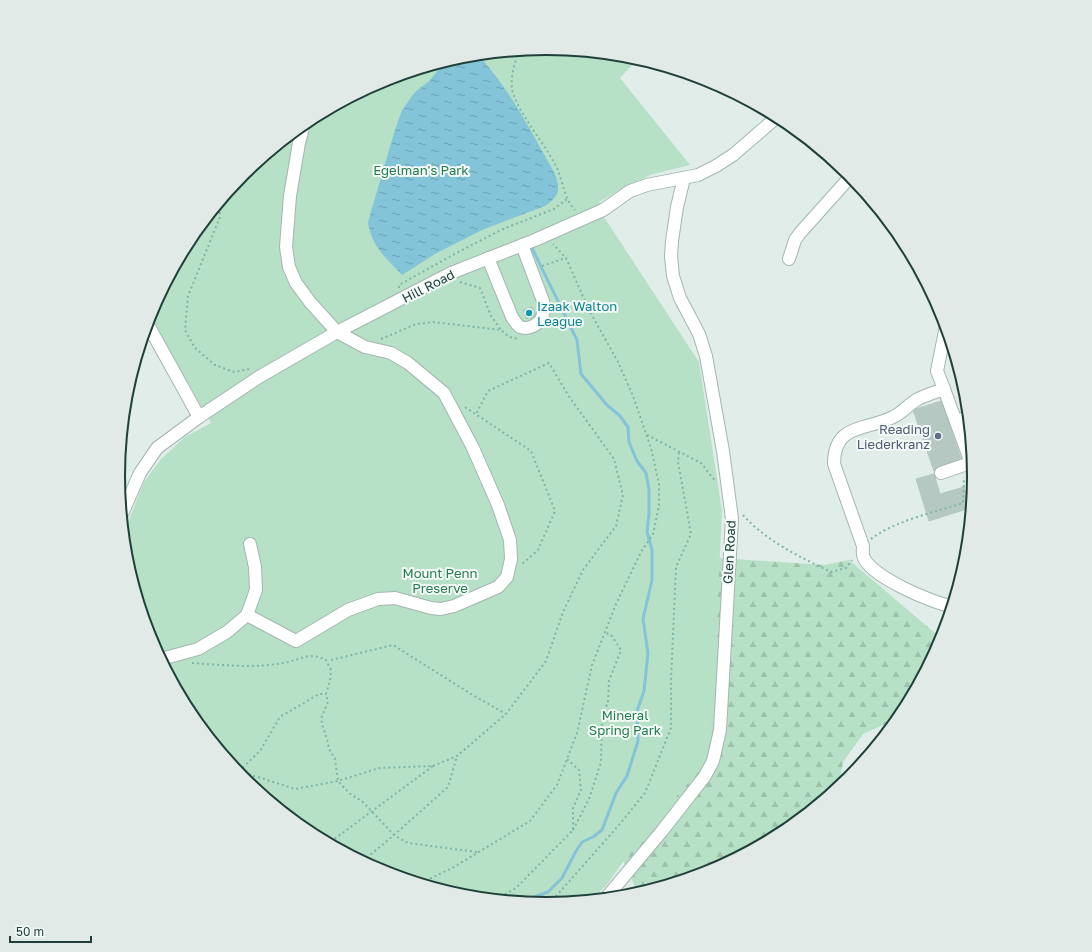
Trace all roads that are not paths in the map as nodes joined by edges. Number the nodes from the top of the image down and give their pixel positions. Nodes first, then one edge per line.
1 (772, 121) edge
2 (301, 134) edge
3 (684, 178) junction
4 (847, 181) edge
5 (522, 245) junction
6 (488, 258) junction
7 (789, 259) dead end
8 (151, 330) edge
9 (337, 332) junction
10 (944, 338) edge
11 (944, 389) junction
12 (199, 417) junction
13 (963, 419) edge
14 (956, 421) junction
15 (966, 455) edge
16 (967, 465) edge
17 (941, 473) dead end
18 (126, 505) edge
19 (250, 544) dead end
20 (947, 604) edge
21 (246, 615) junction
22 (166, 658) edge
23 (614, 891) edge

1 - 3 street, Hill Road
2 - 9 street
3 - 5 street, Hill Road
3 - 23 street, Glen Road
4 - 7 street
5 - 6 street, Hill Road
5 - 6 street
6 - 9 street, Hill Road
8 - 12 street
9 - 12 street, Hill Road
9 - 21 street
10 - 11 street
11 - 14 street
11 - 20 street
12 - 18 street, Hill Road
13 - 14 street
14 - 15 street
16 - 17 street
19 - 21 street
21 - 22 street

